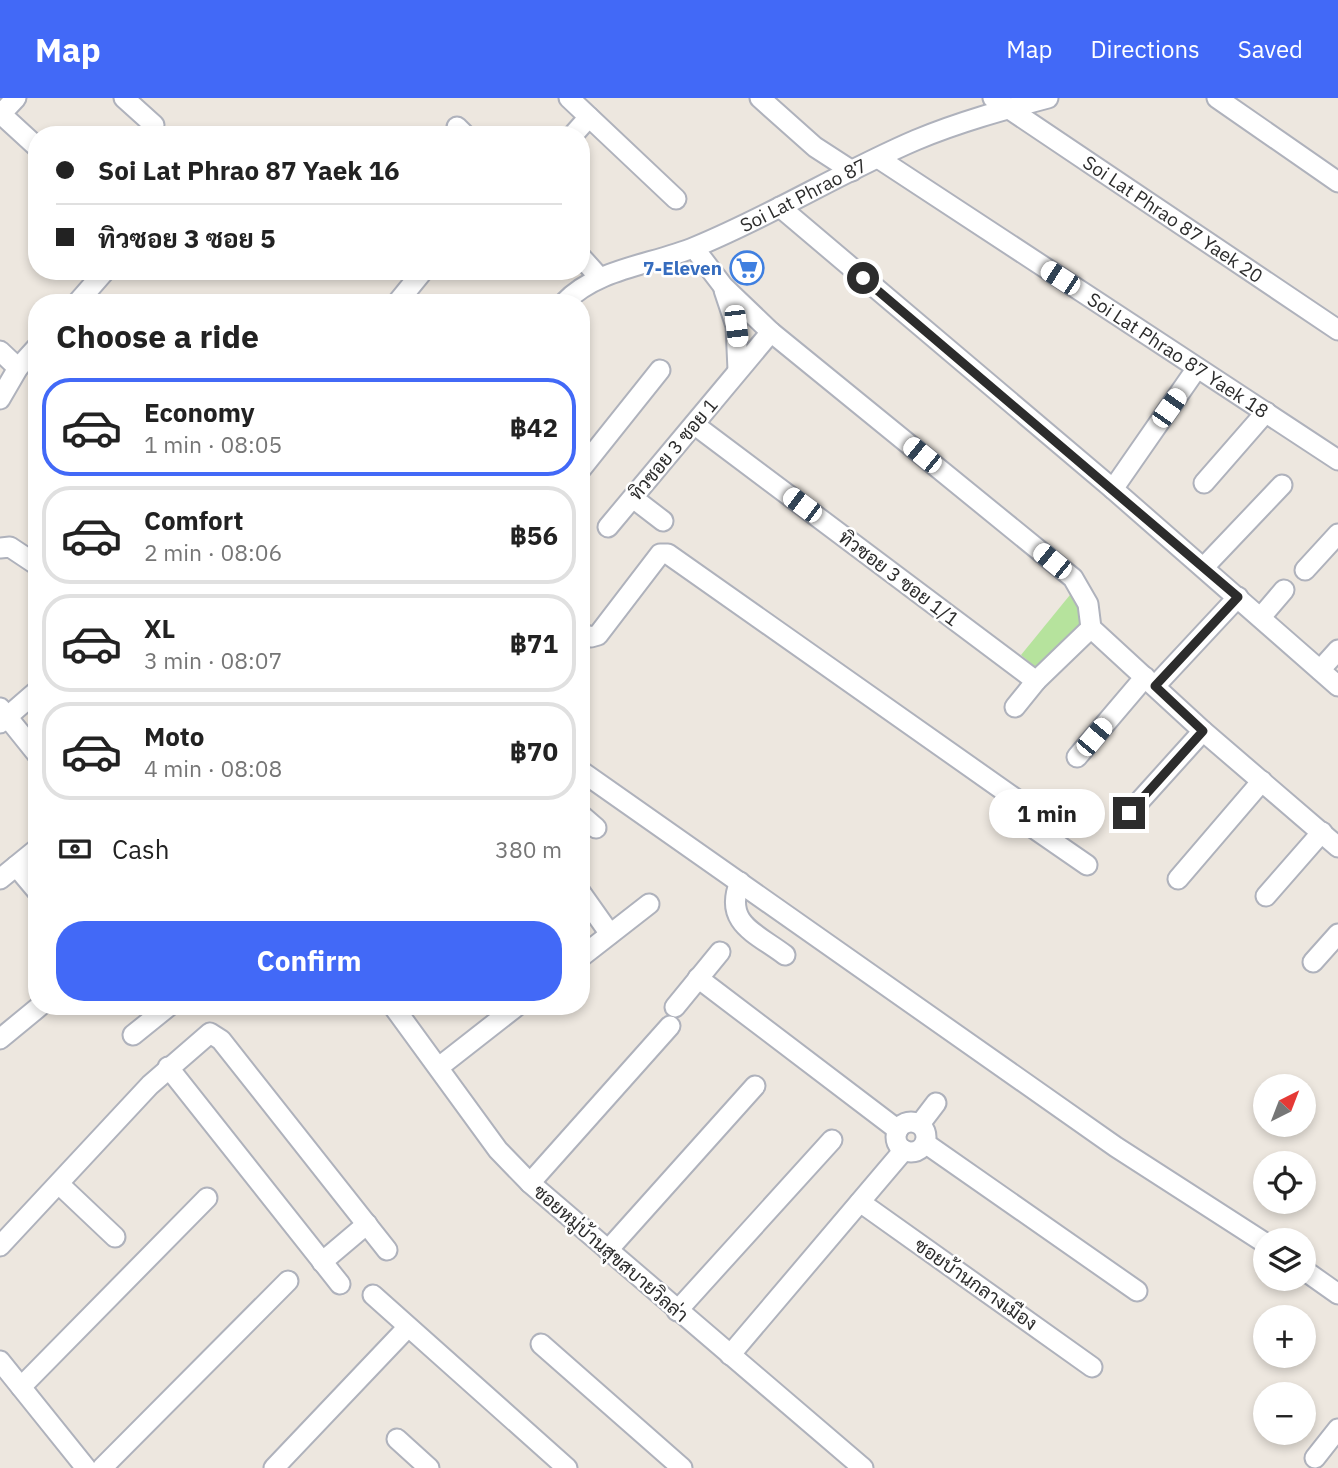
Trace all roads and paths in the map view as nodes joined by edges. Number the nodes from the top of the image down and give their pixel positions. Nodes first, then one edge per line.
1 (16, 98) edge
2 (124, 98) edge
3 (569, 98) edge
4 (760, 98) edge
5 (1048, 98) edge
6 (1217, 98) edge
7 (1001, 103) edge
8 (1, 114) edge
9 (589, 117) junction
10 (154, 125) dead end
11 (581, 126) edge
12 (28, 139) edge
13 (878, 158) junction
14 (852, 171) junction
15 (1338, 182) edge
16 (676, 199) dead end
17 (780, 207) junction
18 (694, 248) junction
19 (590, 267) edge
20 (600, 278) junction
21 (97, 280) edge
22 (416, 280) edge
23 (723, 286) junction
24 (85, 294) edge
25 (404, 294) edge
26 (574, 294) edge
27 (1338, 330) edge
28 (771, 332) junction
29 (0, 351) edge
30 (28, 357) edge
31 (18, 368) junction
32 (1197, 368) junction
33 (660, 370) dead end
34 (738, 370) junction
35 (0, 400) edge
36 (1266, 412) junction
37 (695, 425) junction
38 (1335, 452) edge
39 (590, 458) edge
40 (1204, 484) dead end
41 (1282, 485) dead end
42 (1113, 489) junction
43 (633, 498) junction
44 (663, 521) dead end
45 (608, 527) dead end
46 (1338, 534) edge
47 (0, 548) edge
48 (28, 557) edge
49 (1204, 567) junction
50 (1305, 570) dead end
51 (1284, 590) dead end
52 (1238, 597) junction
53 (1261, 617) junction
54 (1091, 628) junction
55 (590, 638) edge
56 (1338, 650) edge
57 (1320, 670) junction
58 (1036, 681) junction
59 (1150, 682) junction
60 (1338, 686) edge
61 (28, 697) edge
62 (1015, 707) dead end
63 (2, 716) edge
64 (1203, 731) junction
65 (28, 744) edge
66 (1077, 757) dead end
67 (590, 777) edge
68 (1262, 782) junction
69 (1129, 813) dead end
70 (1322, 832) junction
71 (1338, 847) edge
72 (28, 856) edge
73 (1087, 865) dead end
74 (16, 866) junction
75 (0, 879) edge
76 (1178, 879) dead end
77 (28, 880) edge
78 (740, 882) junction
79 (1266, 896) dead end
80 (649, 904) dead end
81 (590, 906) edge
82 (610, 934) junction
83 (1338, 934) edge
84 (590, 950) edge
85 (720, 951) dead end
86 (785, 955) dead end
87 (1313, 962) dead end
88 (698, 978) junction
89 (675, 1007) dead end
90 (29, 1015) edge
91 (158, 1015) edge
92 (400, 1015) edge
93 (505, 1015) edge
94 (670, 1026) dead end
95 (133, 1035) dead end
96 (0, 1039) edge
97 (439, 1066) junction
98 (168, 1068) junction
99 (755, 1086) dead end
100 (936, 1103) dead end
101 (898, 1130) junction
102 (922, 1134) junction
103 (832, 1140) dead end
104 (904, 1150) junction
105 (530, 1183) junction
106 (59, 1184) junction
107 (207, 1198) dead end
108 (860, 1202) junction
109 (367, 1224) junction
110 (1253, 1235) edge
111 (115, 1237) dead end
112 (0, 1246) edge
113 (387, 1250) dead end
114 (608, 1250) junction
115 (322, 1262) junction
116 (1316, 1278) edge
117 (288, 1280) dead end
118 (340, 1284) dead end
119 (1137, 1291) dead end
120 (1338, 1294) edge
121 (373, 1295) dead end
122 (677, 1311) junction
123 (408, 1327) junction
124 (541, 1344) dead end
125 (730, 1355) junction
126 (0, 1361) edge
127 (1092, 1367) dead end
128 (21, 1387) junction
129 (1338, 1429) edge
130 (397, 1439) dead end
131 (1315, 1458) dead end
132 (86, 1468) edge
133 (102, 1468) edge
134 (274, 1468) edge
135 (429, 1468) edge
136 (567, 1468) edge
137 (682, 1468) edge
138 (863, 1468) edge

1 - 8 street
2 - 10 street
3 - 9 street
4 - 14 street
5 - 7 street, Soi Lat Phrao 87
6 - 15 street
7 - 13 street, Soi Lat Phrao 87
7 - 27 street, Soi Lat Phrao 87 Yaek 20
8 - 12 street
9 - 11 street
9 - 16 street
13 - 14 street, Soi Lat Phrao 87
13 - 32 street, Soi Lat Phrao 87 Yaek 18
14 - 17 street, Soi Lat Phrao 87
17 - 18 street, Soi Lat Phrao 87
17 - 42 street
18 - 20 street, Soi Lat Phrao 87
18 - 23 street
19 - 20 street
20 - 26 street, Soi Lat Phrao 87
21 - 24 street
22 - 25 street
23 - 28 street
23 - 34 street
28 - 34 street, ทิวซอย 3 ซอย 1
28 - 54 street
29 - 31 street
30 - 31 street
31 - 35 street
32 - 36 street, Soi Lat Phrao 87 Yaek 18
32 - 42 street
33 - 39 street
34 - 37 street, ทิวซอย 3 ซอย 1
36 - 38 street, Soi Lat Phrao 87 Yaek 18
36 - 40 street
37 - 43 street, ทิวซอย 3 ซอย 1
37 - 58 street, ทิวซอย 3 ซอย 1/1
41 - 49 street
42 - 49 street
43 - 44 street
43 - 45 street, ทิวซอย 3 ซอย 1
46 - 50 street
47 - 48 street
49 - 52 street
51 - 53 street
52 - 53 street
52 - 59 street
53 - 57 street
54 - 58 street
54 - 59 street
55 - 73 street
56 - 57 street
57 - 60 street
58 - 62 street
59 - 64 street
59 - 66 street
61 - 63 street
63 - 65 street
64 - 68 street
64 - 69 street
67 - 78 street
68 - 70 street
68 - 76 street
70 - 71 street
70 - 79 street
72 - 74 street
74 - 75 street
74 - 77 street
78 - 86 street
78 - 110 street
80 - 82 street
81 - 82 street
82 - 84 street
83 - 87 street
85 - 88 street
88 - 89 street
88 - 101 street
90 - 96 street
91 - 95 street
92 - 97 street, ซอยหมู่บ้านสุขสบายวิลล่า
93 - 97 street
94 - 105 street
97 - 105 street, ซอยหมู่บ้านสุขสบายวิลล่า
98 - 106 street
98 - 109 street
98 - 115 street
99 - 114 street
100 - 102 street
101 - 102 street
101 - 104 street
102 - 104 street
102 - 119 street
103 - 122 street
104 - 108 street
105 - 114 street, ซอยหมู่บ้านสุขสบายวิลล่า
106 - 111 street
106 - 112 street
107 - 128 street
108 - 125 street
108 - 127 street, ซอยบ้านกลางเมือง
109 - 113 street
109 - 115 street
114 - 122 street, ซอยหมู่บ้านสุขสบายวิลล่า
115 - 118 street
116 - 120 street
117 - 133 street
121 - 123 street
122 - 125 street, ซอยหมู่บ้านสุขสบายวิลล่า
123 - 134 street
123 - 136 street
124 - 137 street
125 - 138 street, ซอยหมู่บ้านสุขสบายวิลล่า
126 - 128 street
128 - 132 street
129 - 131 street
130 - 135 street

